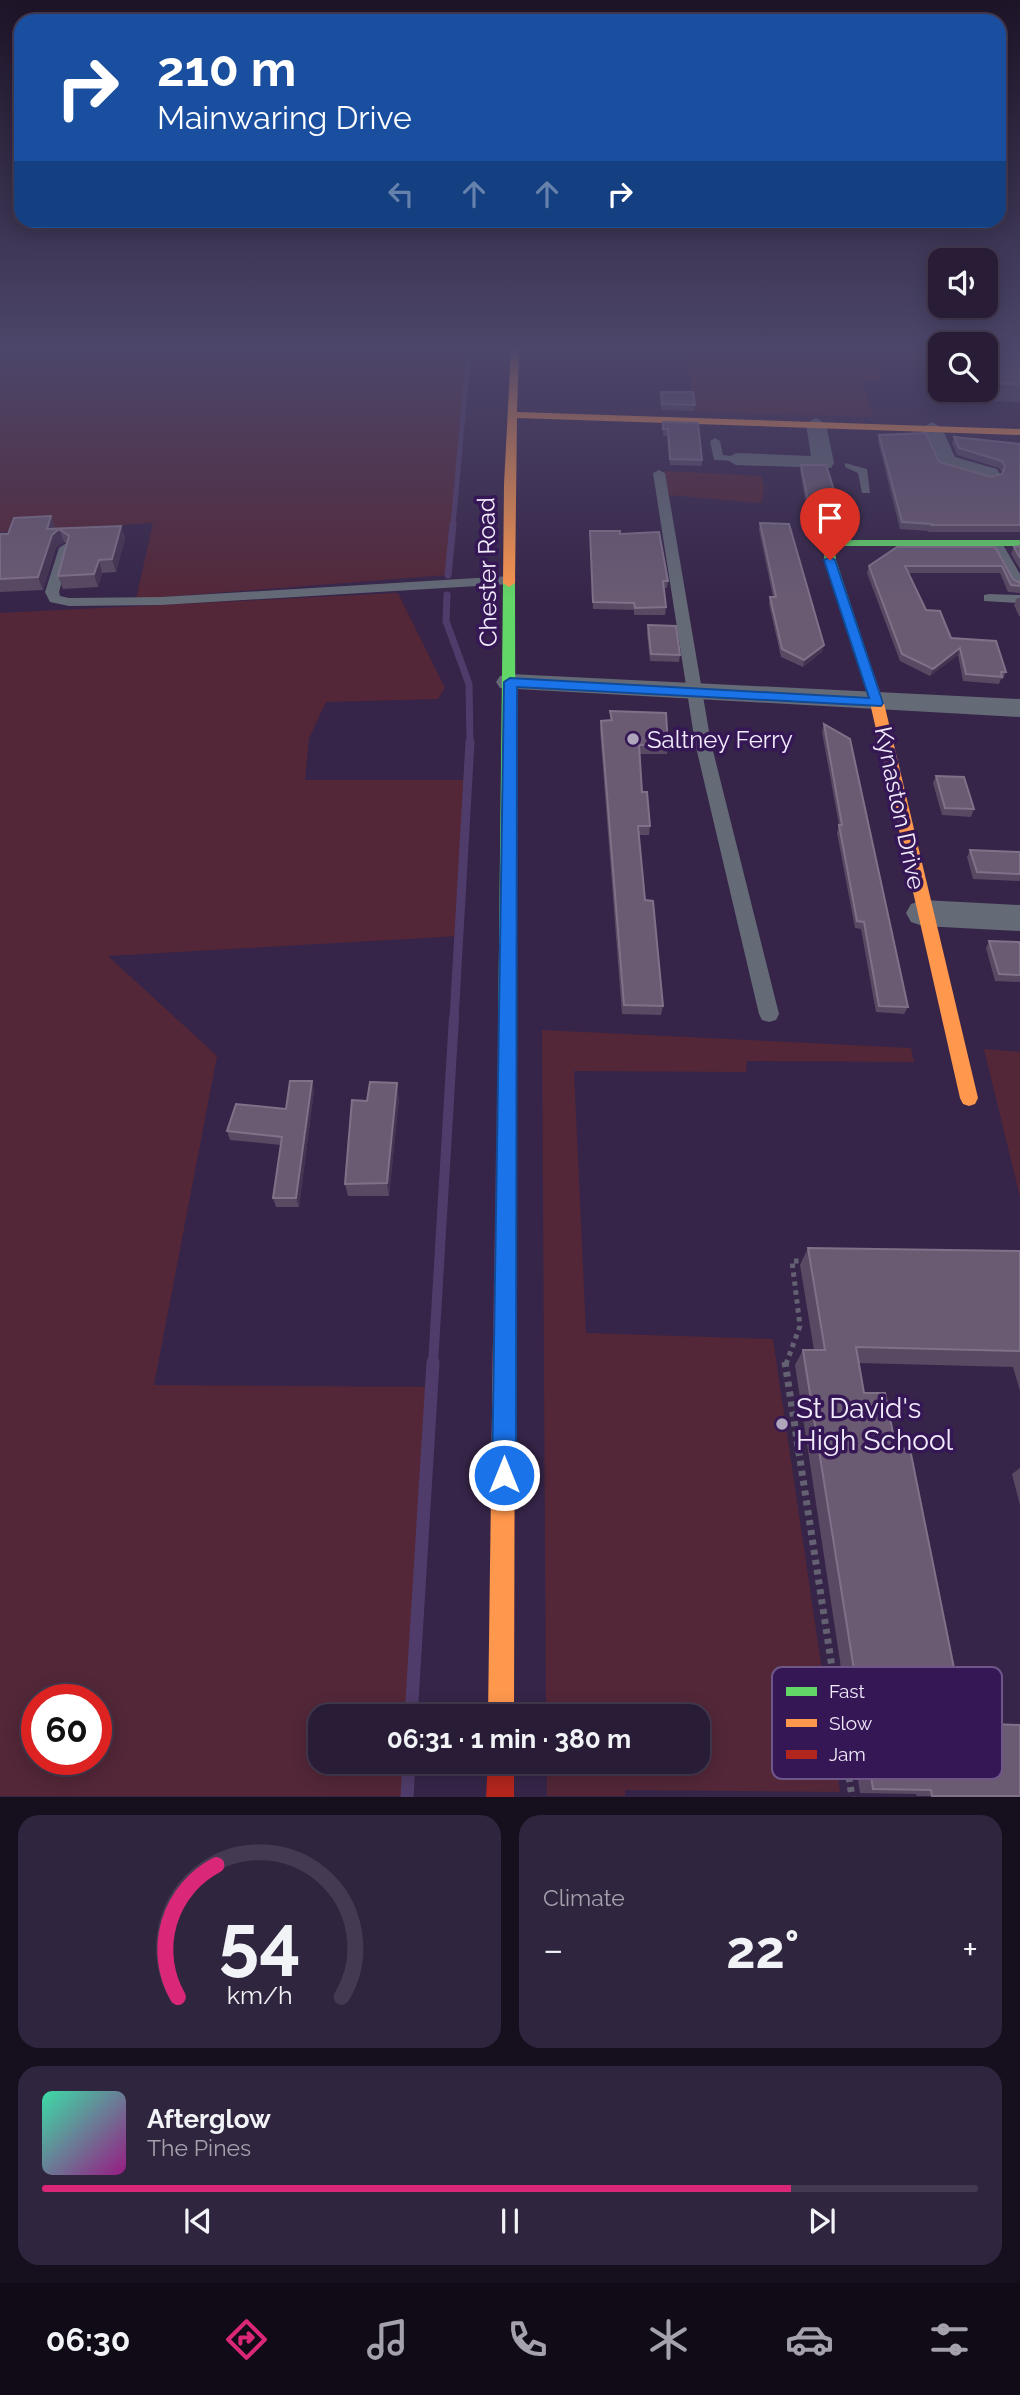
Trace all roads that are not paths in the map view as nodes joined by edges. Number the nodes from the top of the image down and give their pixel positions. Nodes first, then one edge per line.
1 (512, 434) edge
2 (818, 434) edge
3 (934, 434) edge
4 (715, 441) dead end
5 (736, 459) joint
6 (823, 463) junction
7 (849, 465) joint
8 (659, 473) dead end
9 (989, 474) edge
10 (866, 491) dead end
11 (996, 543) junction
12 (1020, 543) edge
13 (65, 548) edge
14 (510, 580) junction
15 (1020, 585) edge
16 (989, 598) dead end
17 (1020, 598) edge
18 (510, 682) junction
19 (694, 693) junction
20 (877, 703) junction
21 (1020, 708) edge
22 (923, 913) junction
23 (1020, 918) edge
24 (769, 1014) dead end
25 (969, 1098) dead end
26 (501, 1704) edge
27 (501, 1774) edge
28 (500, 1797) edge

1 - 14 main road, Chester Road
2 - 6 street
3 - 9 street
4 - 5 lane
5 - 6 street
6 - 7 street
7 - 10 lane
8 - 19 lane
11 - 12 main road
11 - 15 lane
11 - 20 main road, Kynaston Drive
13 - 14 lane
14 - 18 main road, Chester Road
16 - 17 lane
18 - 19 street
18 - 26 main road, Chester Road
19 - 20 street
19 - 24 lane
20 - 21 street
20 - 22 main road, Kynaston Drive
22 - 23 street, Kynaston Drive
22 - 25 main road, Kynaston Drive
27 - 28 main road

